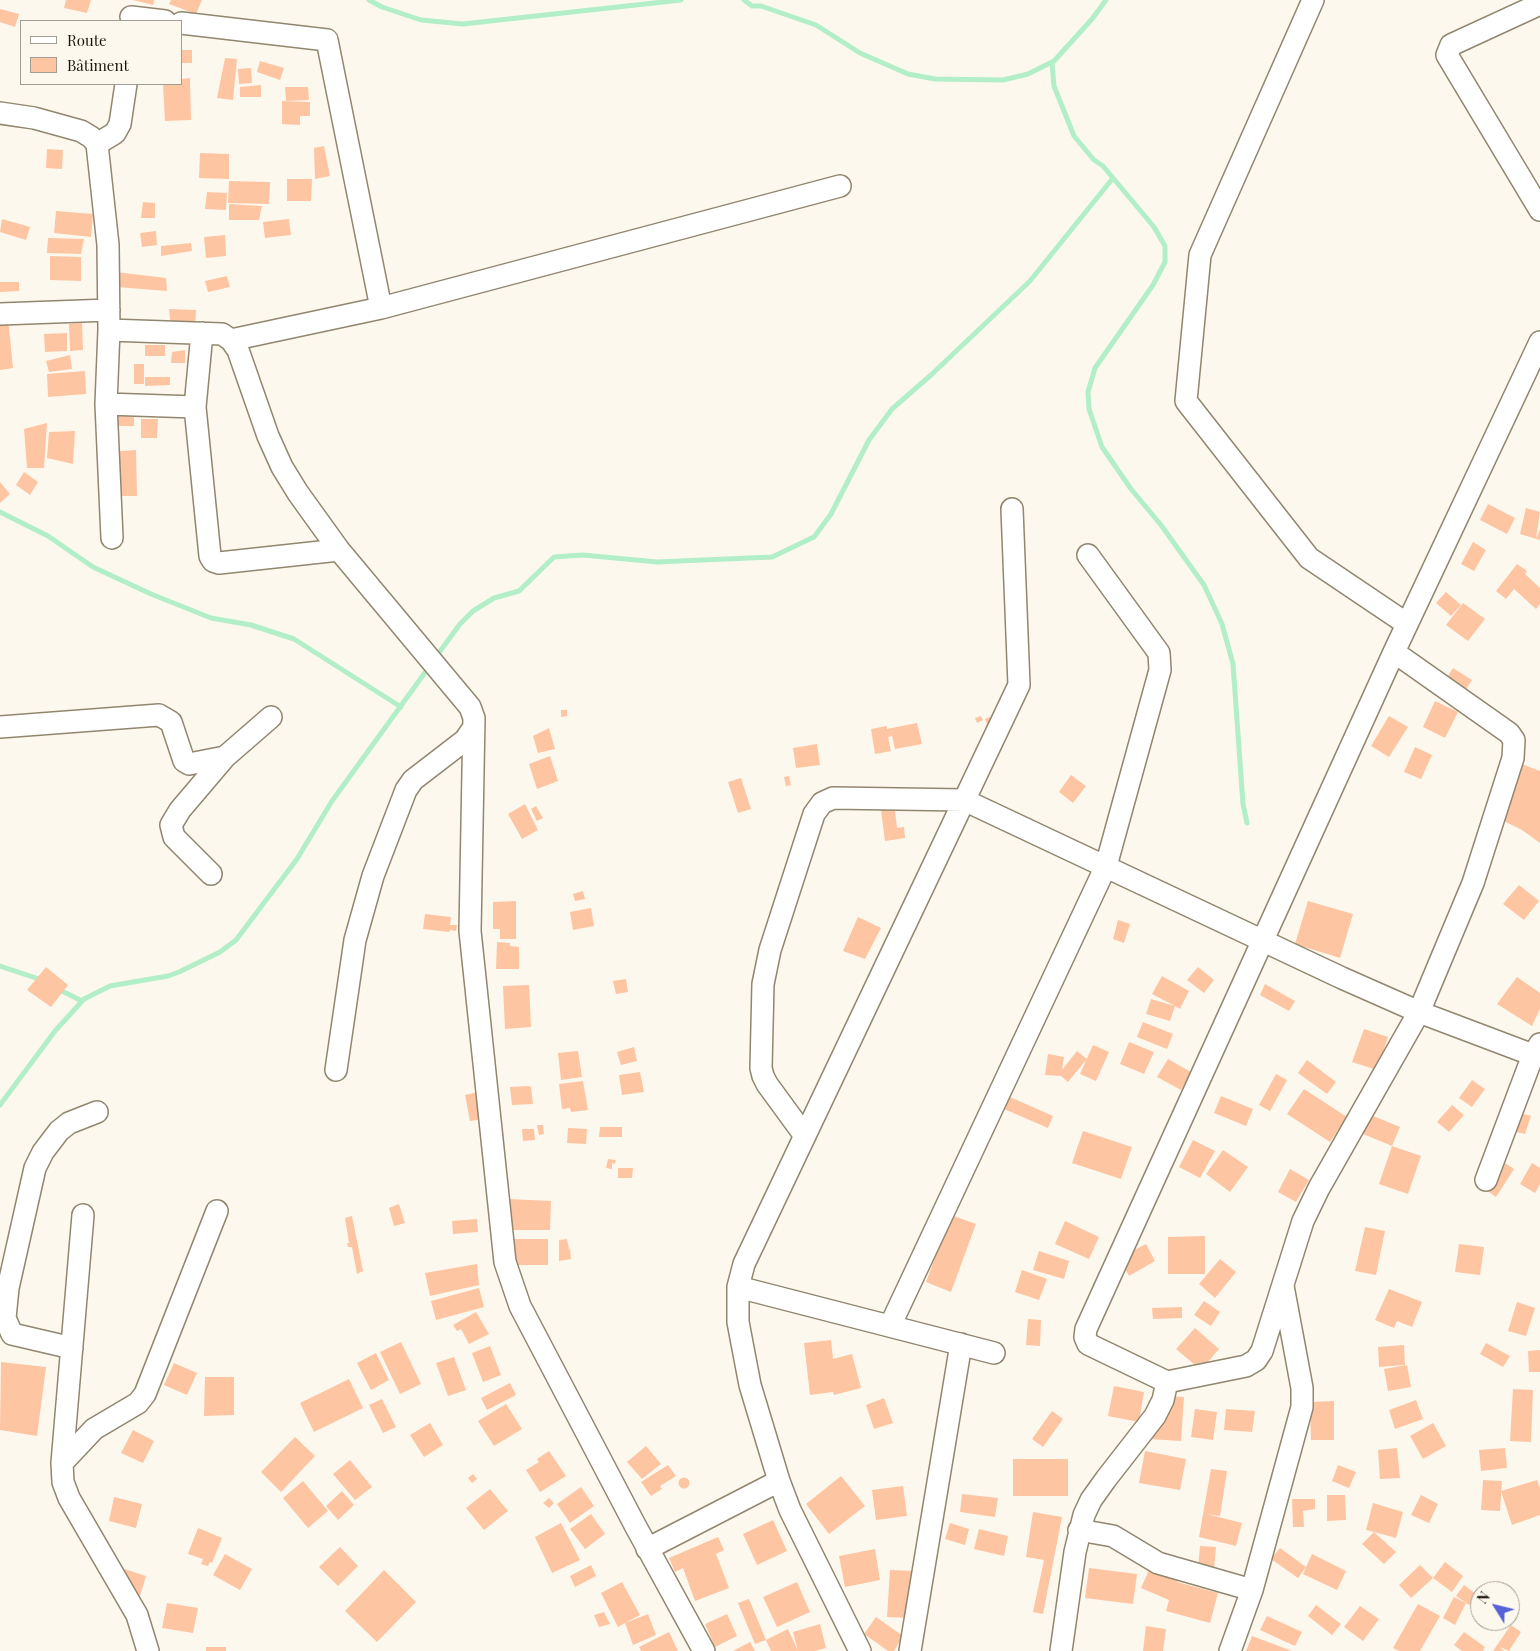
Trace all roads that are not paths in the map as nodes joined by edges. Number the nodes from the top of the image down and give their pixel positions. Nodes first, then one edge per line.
1 (1313, 0) edge
2 (1540, 4) edge
3 (131, 13) edge
4 (162, 20) edge
5 (182, 23) edge
6 (126, 85) edge
7 (0, 112) edge
8 (97, 144) junction
9 (840, 186) dead end
10 (1540, 210) edge
11 (381, 308) junction
12 (0, 314) edge
13 (109, 320) junction
14 (202, 333) junction
15 (231, 340) junction
16 (1540, 342) edge
17 (106, 404) junction
18 (195, 406) junction
19 (1012, 509) dead end
20 (112, 538) dead end
21 (339, 550) junction
22 (1088, 555) dead end
23 (1407, 624) junction
24 (1394, 652) junction
25 (271, 717) dead end
26 (0, 727) edge
27 (472, 730) junction
28 (225, 757) junction
29 (964, 800) junction
30 (1106, 866) junction
31 (211, 874) dead end
32 (1264, 940) junction
33 (1419, 1012) junction
34 (1537, 1049) edge
35 (336, 1070) dead end
36 (97, 1112) dead end
37 (805, 1136) junction
38 (1486, 1180) dead end
39 (216, 1211) dead end
40 (83, 1215) dead end
41 (1282, 1284) junction
42 (738, 1287) junction
43 (3, 1319) edge
44 (890, 1326) junction
45 (961, 1344) junction
46 (72, 1348) junction
47 (994, 1352) dead end
48 (1167, 1382) junction
49 (62, 1463) junction
50 (779, 1481) junction
51 (1079, 1530) junction
52 (647, 1549) junction
53 (1252, 1590) junction
54 (148, 1651) edge
55 (704, 1651) edge
56 (860, 1651) edge
57 (910, 1651) edge
58 (1061, 1651) edge
59 (1230, 1651) edge

1 - 23 street
2 - 10 street
3 - 4 street
5 - 11 street
6 - 8 street
7 - 8 street
8 - 13 street
9 - 11 street
11 - 15 street
12 - 13 street
13 - 14 street
13 - 17 street
14 - 15 street
14 - 18 street
15 - 21 street
16 - 23 street
17 - 18 street
17 - 20 street
18 - 21 street
19 - 29 street
21 - 27 street
22 - 30 street
23 - 24 street
24 - 32 street
24 - 33 street
25 - 28 street
26 - 28 street
27 - 35 street
27 - 52 street
28 - 31 street
29 - 30 street
29 - 37 street
29 - 37 street
30 - 32 street
30 - 44 street
32 - 33 street
32 - 48 street
33 - 34 street
33 - 41 street
34 - 38 street
36 - 43 street
37 - 42 street
39 - 49 street
40 - 46 street
41 - 48 street
41 - 53 street
42 - 44 street
42 - 50 street
43 - 46 street
44 - 45 street
45 - 47 street
45 - 57 street
46 - 49 street
48 - 51 street
49 - 54 street
50 - 52 street
50 - 56 street
51 - 53 street
51 - 58 street
52 - 55 street
53 - 59 street

